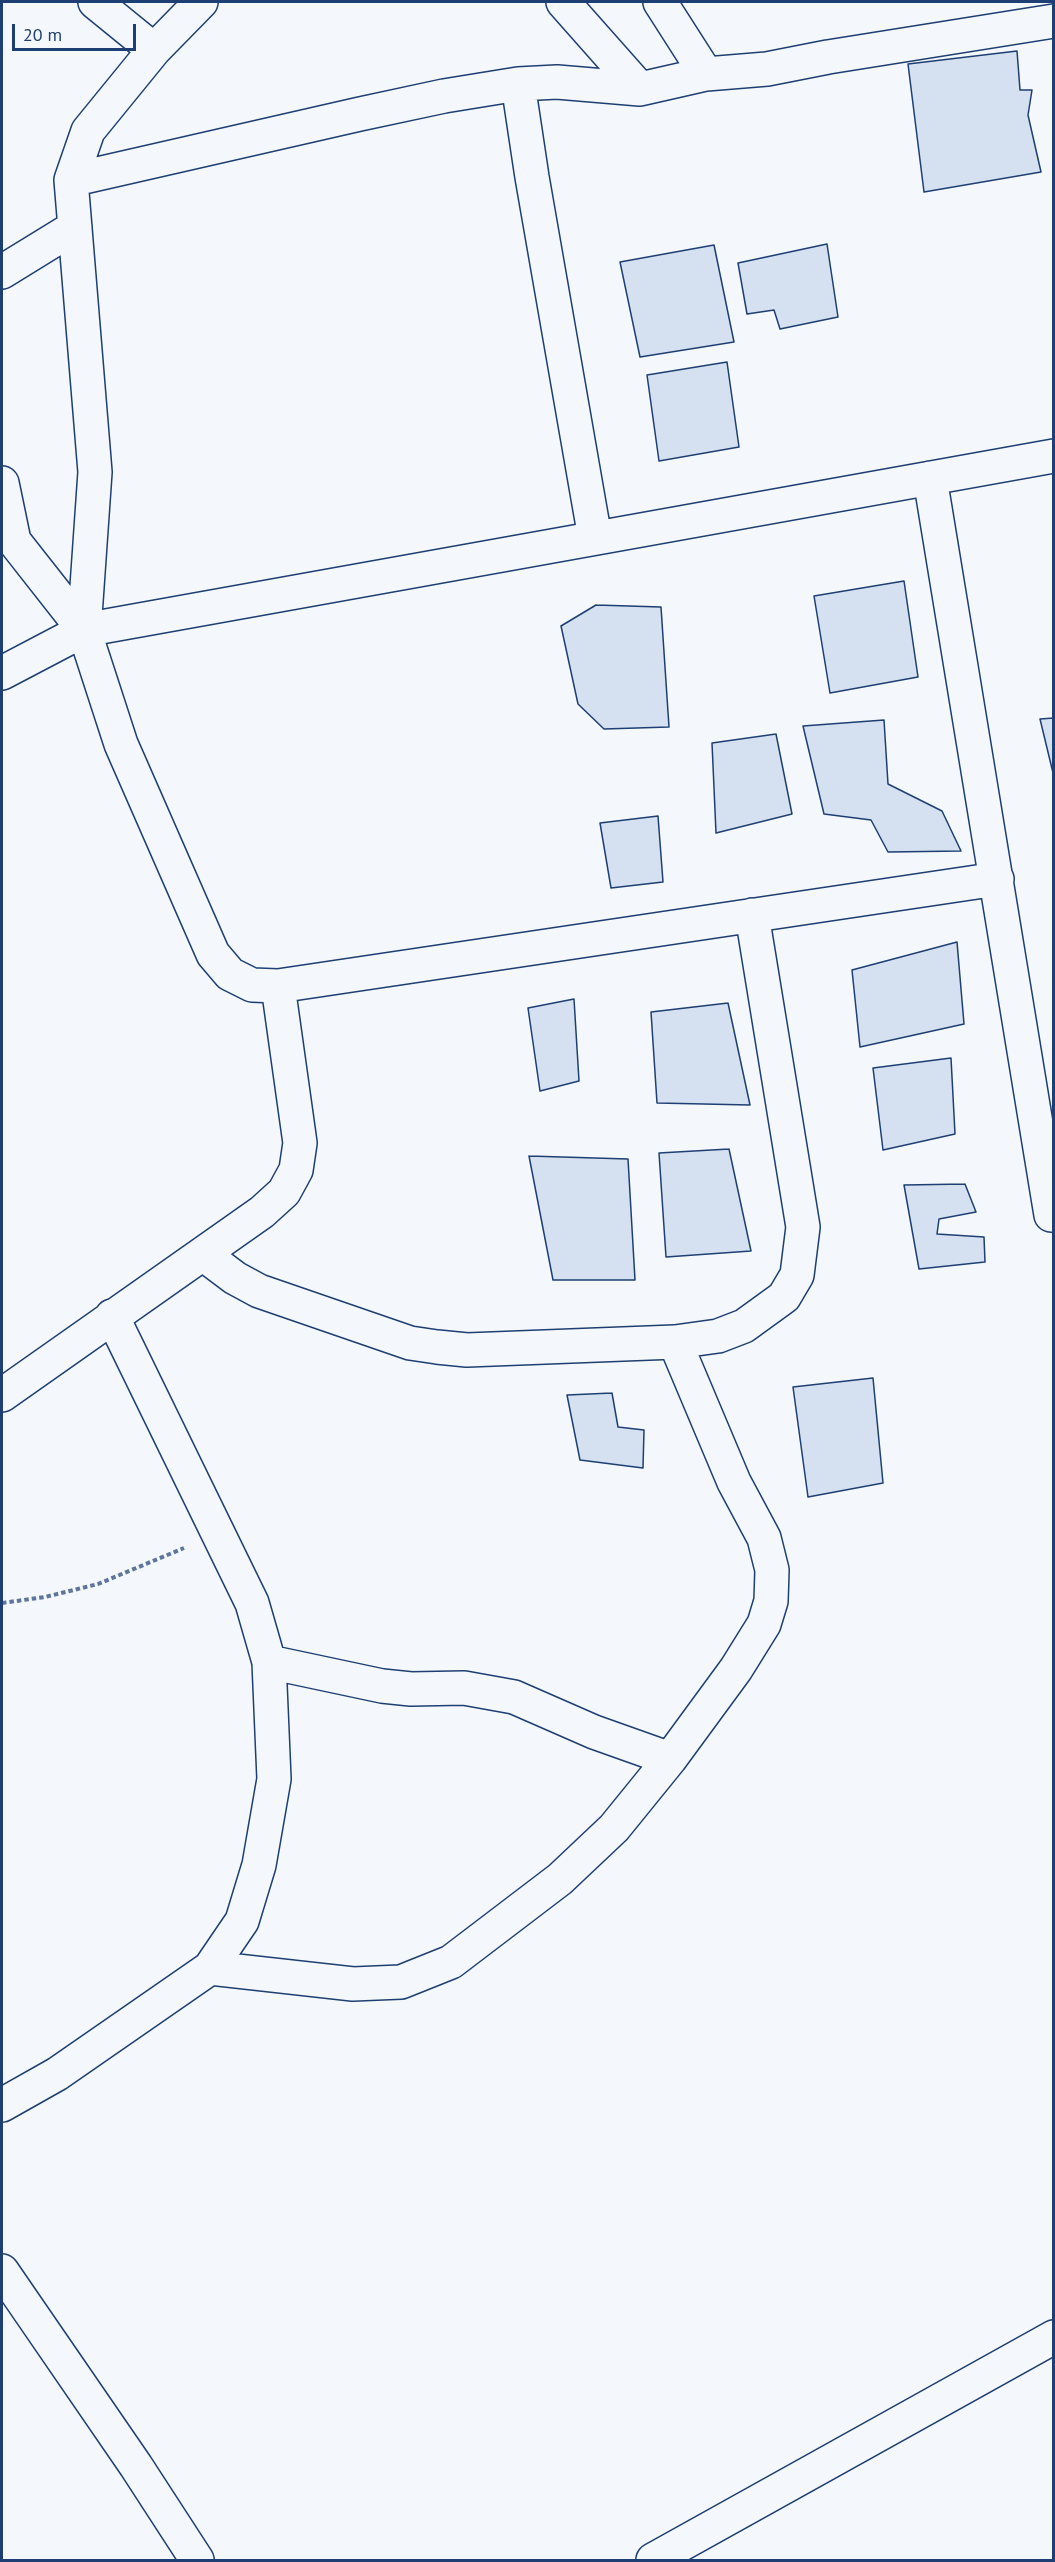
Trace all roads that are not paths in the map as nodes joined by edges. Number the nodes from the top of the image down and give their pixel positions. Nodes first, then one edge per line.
1 (95, 2) edge
2 (201, 2) edge
3 (562, 2) edge
4 (660, 2) edge
5 (1053, 21) edge
6 (154, 50) junction
7 (706, 74) junction
8 (518, 84) junction
9 (640, 90) junction
10 (71, 180) junction
11 (75, 227) junction
12 (2, 272) edge
13 (1053, 456) edge
14 (930, 478) junction
15 (2, 483) edge
16 (595, 538) junction
17 (84, 630) junction
18 (2, 673) edge
19 (997, 879) junction
20 (752, 915) junction
21 (278, 986) junction
22 (1051, 1215) dead end
23 (203, 1254) junction
24 (112, 1316) junction
25 (675, 1342) junction
26 (2, 1395) edge
27 (269, 1662) junction
28 (670, 1759) junction
29 (210, 1968) junction
30 (2, 2105) edge
31 (2, 2271) edge
32 (1053, 2337) edge
33 (197, 2560) edge
34 (653, 2560) edge

1 - 6 street
2 - 6 street
3 - 9 street
4 - 7 street
5 - 7 street
6 - 10 street
7 - 9 street
8 - 9 street
8 - 10 street
8 - 16 street
10 - 11 street
11 - 12 street
11 - 17 street
13 - 14 street
14 - 16 street
14 - 19 street
15 - 17 street
16 - 17 street
17 - 18 street
17 - 21 street
19 - 20 street
19 - 22 street
20 - 21 street
20 - 25 street
21 - 23 street
23 - 24 street
23 - 25 street
24 - 26 street
24 - 27 street
25 - 28 street
27 - 28 street
27 - 29 street
28 - 29 street
29 - 30 street
31 - 33 street
32 - 34 street

